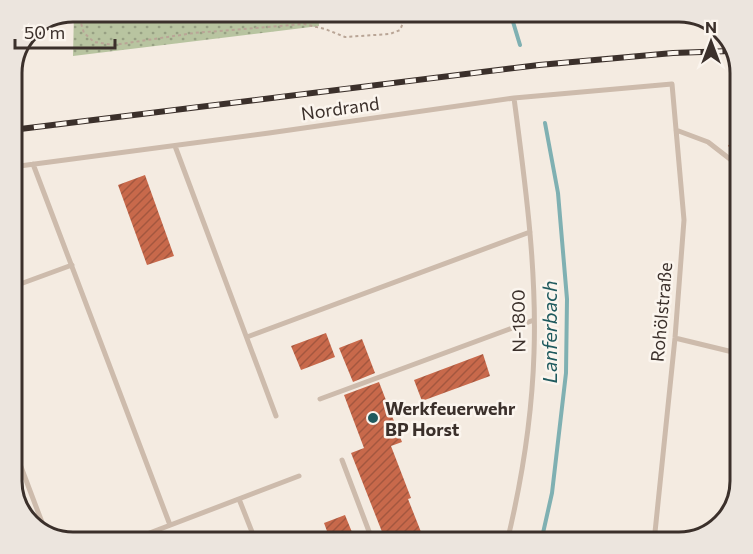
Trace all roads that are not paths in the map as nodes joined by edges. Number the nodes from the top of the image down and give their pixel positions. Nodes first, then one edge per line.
1 (672, 84) joint
2 (514, 98) junction
3 (676, 130) junction
4 (175, 146) junction
5 (730, 159) edge
6 (33, 164) junction
7 (23, 165) edge
8 (530, 232) junction
9 (72, 265) junction
10 (23, 283) edge
11 (534, 320) junction
12 (246, 337) junction
13 (675, 338) junction
14 (730, 351) edge
15 (320, 399) dead end
16 (276, 416) dead end
17 (342, 460) dead end
18 (23, 472) edge
19 (299, 476) dead end
20 (239, 499) junction
21 (41, 520) edge
22 (171, 525) junction
23 (152, 532) edge
24 (252, 532) edge
25 (368, 532) edge
26 (510, 532) edge
27 (655, 532) edge

1 - 2 lane, Nordrand
1 - 3 lane, Rohölstraße
2 - 4 lane, Nordrand
2 - 8 lane, N-1800
3 - 5 lane
3 - 13 lane, Rohölstraße
4 - 6 lane, Nordrand
4 - 12 lane
6 - 7 lane, Nordrand
6 - 9 lane
8 - 11 lane, N-1800
8 - 12 lane
9 - 10 lane
9 - 22 lane
11 - 15 lane
11 - 26 lane, N-1800
12 - 16 lane
13 - 14 lane
13 - 27 lane, Rohölstraße
17 - 25 lane
18 - 21 lane
19 - 20 lane
20 - 22 lane
20 - 24 lane
22 - 23 lane

